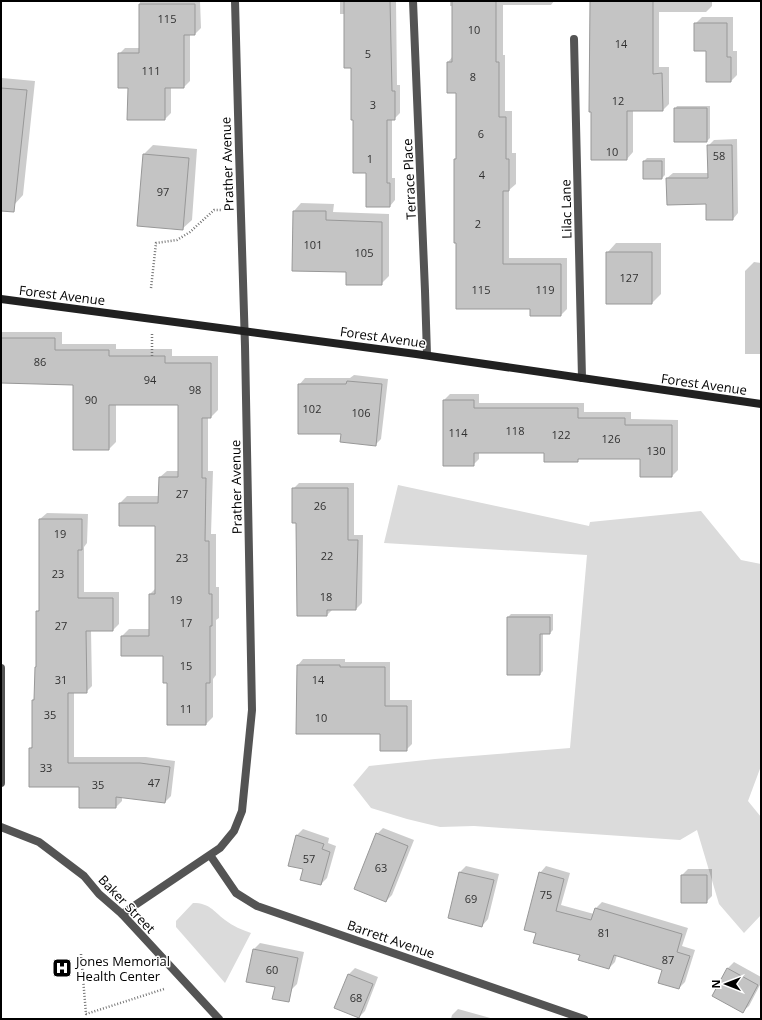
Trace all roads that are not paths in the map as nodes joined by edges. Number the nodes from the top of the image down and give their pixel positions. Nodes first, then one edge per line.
1 (236, 1) edge
2 (413, 1) edge
3 (574, 39) dead end
4 (1, 299) edge
5 (245, 330) junction
6 (427, 355) junction
7 (582, 378) junction
8 (761, 404) edge
9 (1, 668) edge
10 (1, 783) edge
11 (1, 827) edge
12 (210, 855) junction
13 (122, 914) junction
14 (219, 1019) edge
15 (584, 1019) edge

1 - 5 street, Prather Avenue
2 - 6 street, Terrace Place
3 - 7 street, Lilac Lane
4 - 5 main road, Forest Avenue
5 - 6 main road, Forest Avenue
5 - 12 street, Prather Avenue
6 - 7 main road, Forest Avenue
7 - 8 main road, Forest Avenue
9 - 10 street
11 - 13 street, Baker Street
12 - 13 street, Prather Avenue
12 - 15 street, Barrett Avenue
13 - 14 street, Baker Street

